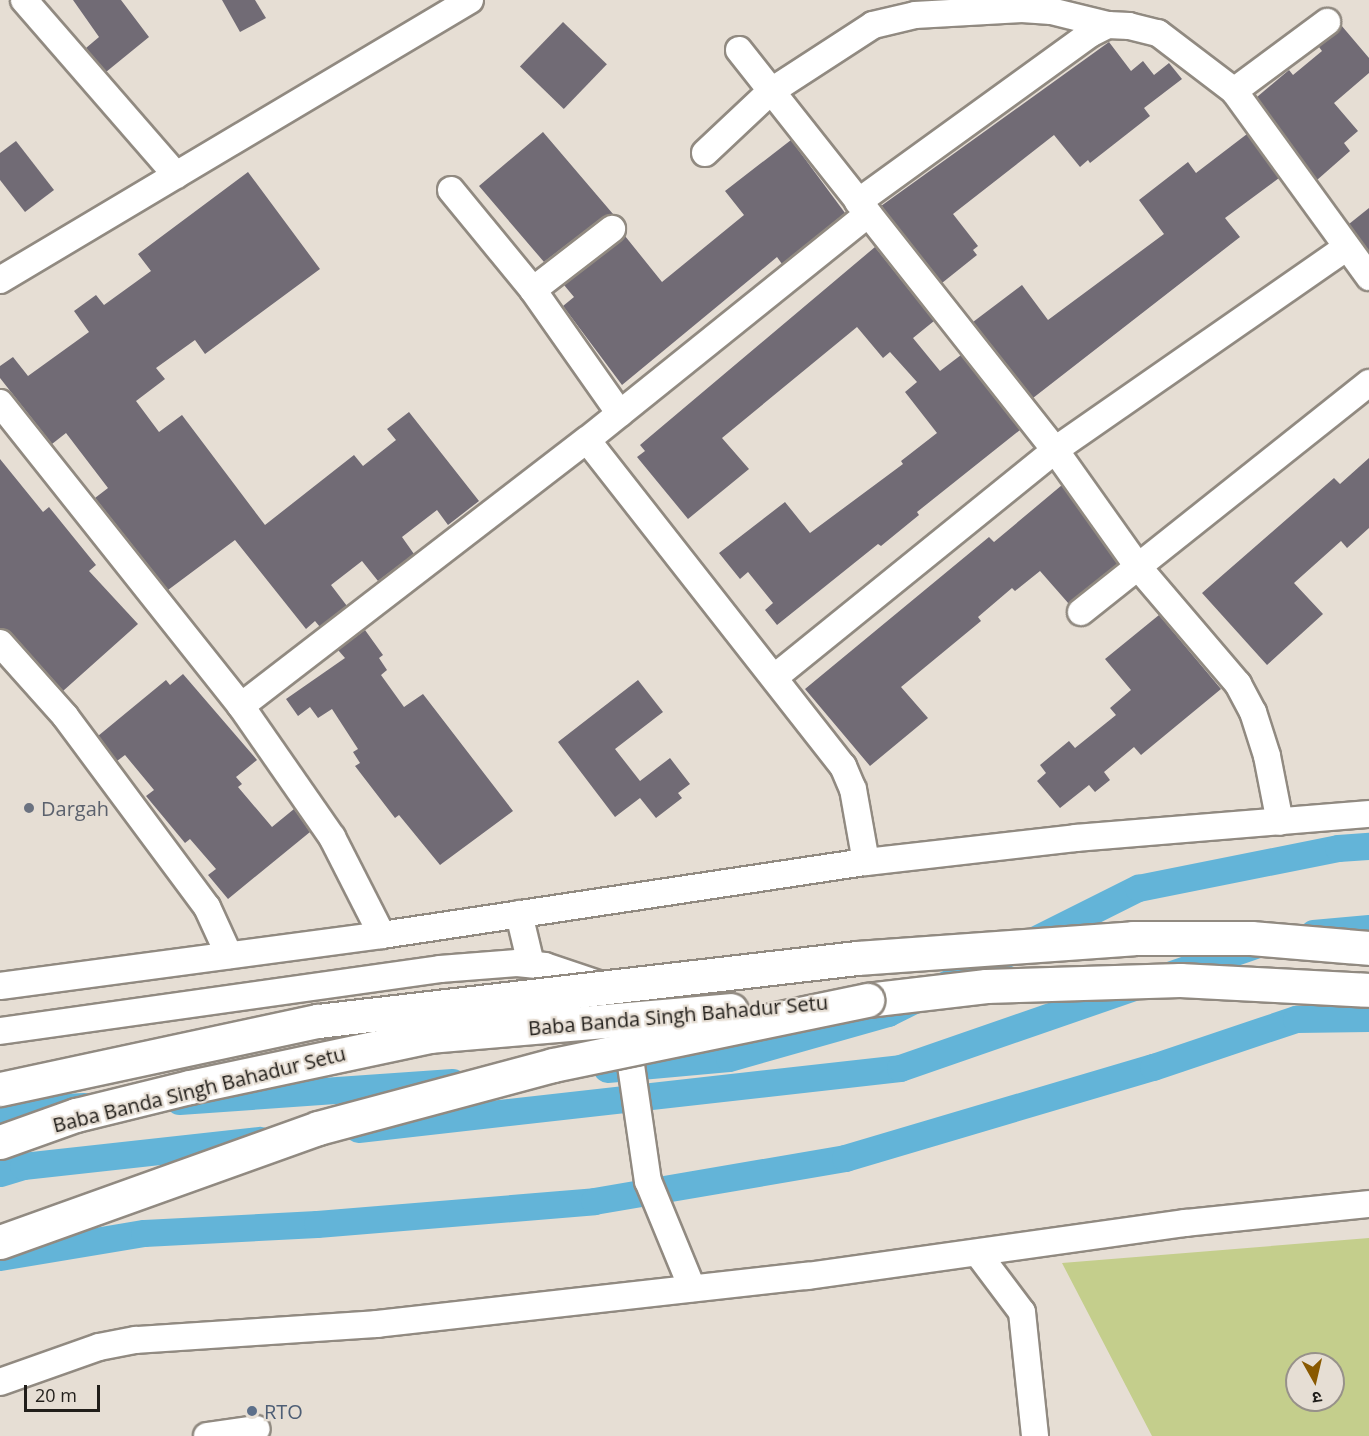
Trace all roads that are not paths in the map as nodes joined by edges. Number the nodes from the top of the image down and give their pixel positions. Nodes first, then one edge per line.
1 (24, 0) edge
2 (470, 0) edge
3 (1327, 22) dead end
4 (1108, 25) junction
5 (739, 50) dead end
6 (1234, 91) junction
7 (770, 92) junction
8 (705, 153) dead end
9 (176, 175) junction
10 (451, 190) dead end
11 (863, 208) junction
12 (612, 229) dead end
13 (1346, 248) junction
14 (1369, 277) edge
15 (0, 280) edge
16 (533, 290) junction
17 (1369, 383) edge
18 (0, 403) edge
19 (620, 414) junction
20 (587, 440) junction
21 (1055, 450) junction
22 (1139, 568) junction
23 (1081, 612) dead end
24 (0, 644) edge
25 (775, 677) junction
26 (241, 706) junction
27 (1369, 814) edge
28 (1280, 822) junction
29 (866, 862) junction
30 (519, 914) junction
31 (382, 935) junction
32 (1369, 948) edge
33 (229, 955) junction
34 (531, 964) junction
35 (0, 986) edge
36 (1369, 990) edge
37 (867, 1000) junction
38 (0, 1031) edge
39 (0, 1089) edge
40 (0, 1142) edge
41 (1369, 1204) edge
42 (0, 1242) edge
43 (979, 1255) junction
44 (692, 1288) junction
45 (0, 1382) edge
46 (257, 1429) dead end
47 (207, 1436) edge
48 (1035, 1436) edge

1 - 9 street
2 - 9 street
3 - 6 street
4 - 6 street
4 - 7 street
4 - 11 street
5 - 7 street
6 - 13 street
7 - 8 street
7 - 11 street
9 - 15 street
10 - 16 street
11 - 19 street
11 - 21 street
12 - 16 street
13 - 14 street
13 - 21 street
16 - 19 street
17 - 22 street
18 - 26 street
19 - 20 street
20 - 25 street
20 - 26 street
21 - 22 street
21 - 25 street
22 - 23 street
22 - 28 street
24 - 33 street
25 - 29 street
26 - 31 street
27 - 28 street
28 - 29 street
29 - 30 street
30 - 31 street
30 - 34 street
31 - 33 street
32 - 39 highway, Baba Banda Singh Bahadur Setu, bridge
33 - 35 street
34 - 38 street
34 - 44 street, bridge
36 - 37 highway, Baba Banda Singh Bahadur Setu
37 - 40 highway, Baba Banda Singh Bahadur Setu, bridge
37 - 42 highway, bridge
41 - 43 street
43 - 44 street
43 - 48 street
44 - 45 street
46 - 47 street

